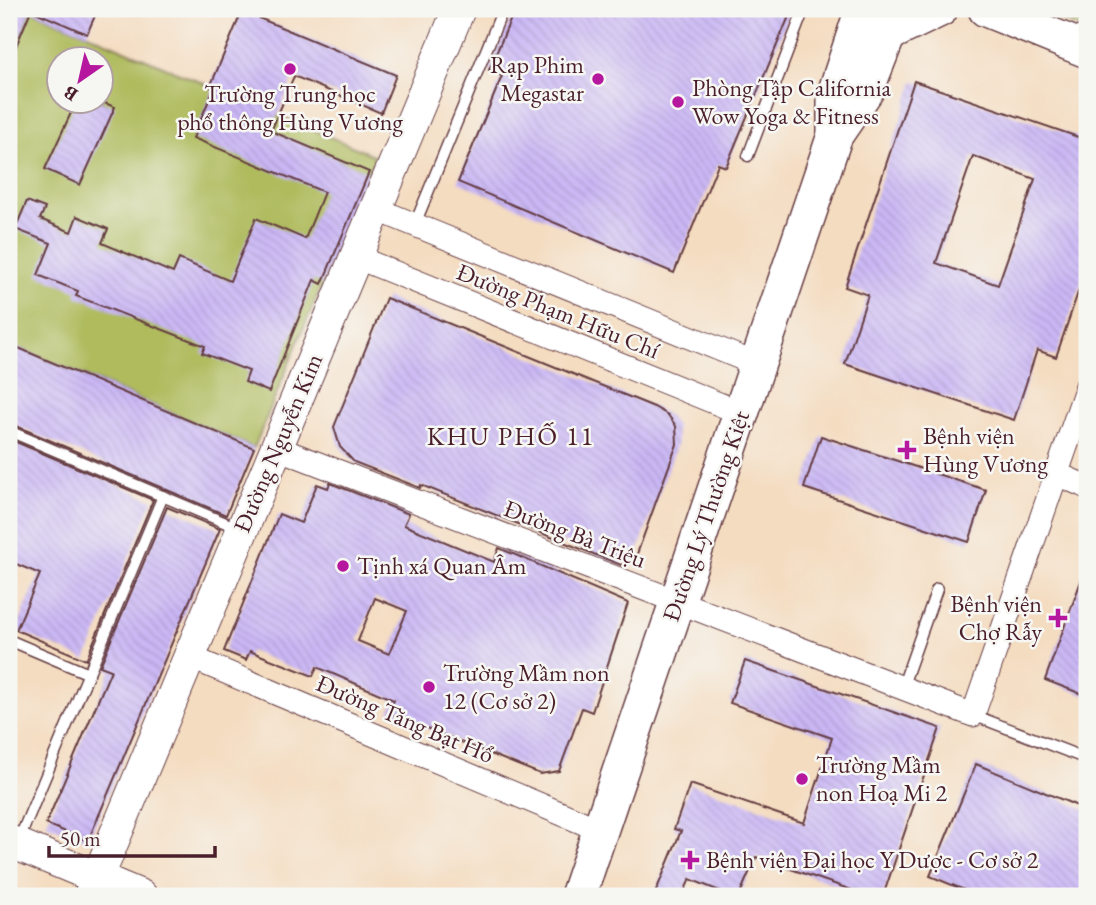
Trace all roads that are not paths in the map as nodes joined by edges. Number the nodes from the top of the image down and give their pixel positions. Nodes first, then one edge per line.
1 (459, 9) edge
2 (503, 9) edge
3 (804, 9) edge
4 (863, 9) edge
5 (940, 9) edge
6 (986, 9) edge
7 (893, 21) edge
8 (1087, 50) edge
9 (835, 135) junction
10 (748, 156) dead end
11 (376, 209) junction
12 (415, 224) junction
13 (356, 257) junction
14 (758, 365) junction
15 (1087, 386) edge
16 (741, 413) junction
17 (9, 431) edge
18 (277, 448) junction
19 (1057, 474) junction
20 (1087, 487) edge
21 (163, 496) junction
22 (242, 530) junction
23 (937, 589) dead end
24 (678, 601) junction
25 (9, 640) edge
26 (190, 657) junction
27 (89, 674) junction
28 (902, 688) junction
29 (973, 715) junction
30 (1087, 759) edge
31 (600, 830) junction
32 (13, 843) edge
33 (94, 887) edge
34 (141, 896) edge
35 (578, 896) edge

1 - 11 street, Đường Nguyễn Kim
2 - 12 lane
3 - 10 lane
4 - 9 main road, Đường Lý Thường Kiệt
5 - 7 main road
6 - 8 main road
7 - 9 main road, Đường Lý Thường Kiệt
9 - 14 main road, Đường Lý Thường Kiệt
11 - 12 street, Đường Phạm Hữu Chí
11 - 13 street, Đường Nguyễn Kim
12 - 14 street, Đường Phạm Hữu Chí
13 - 16 street, Đường Phạm Hữu Chí
13 - 18 street, Đường Nguyễn Kim
14 - 16 main road, Đường Lý Thường Kiệt
15 - 19 street
16 - 24 main road, Đường Lý Thường Kiệt
17 - 21 lane
18 - 22 street, Đường Nguyễn Kim
18 - 24 street, Đường Bà Triệu
19 - 20 street
19 - 29 street
21 - 22 lane
21 - 27 lane
22 - 26 street, Đường Nguyễn Kim
23 - 28 lane
24 - 28 street, Đường Bà Triệu
24 - 31 main road, Đường Lý Thường Kiệt
25 - 27 lane
26 - 31 street, Đường Tăng Bạt Hổ
26 - 33 street, Đường Nguyễn Kim
27 - 32 lane
28 - 29 street, Đường Bà Triệu
29 - 30 lane
31 - 35 main road, Đường Lý Thường Kiệt
32 - 33 street
33 - 34 street

